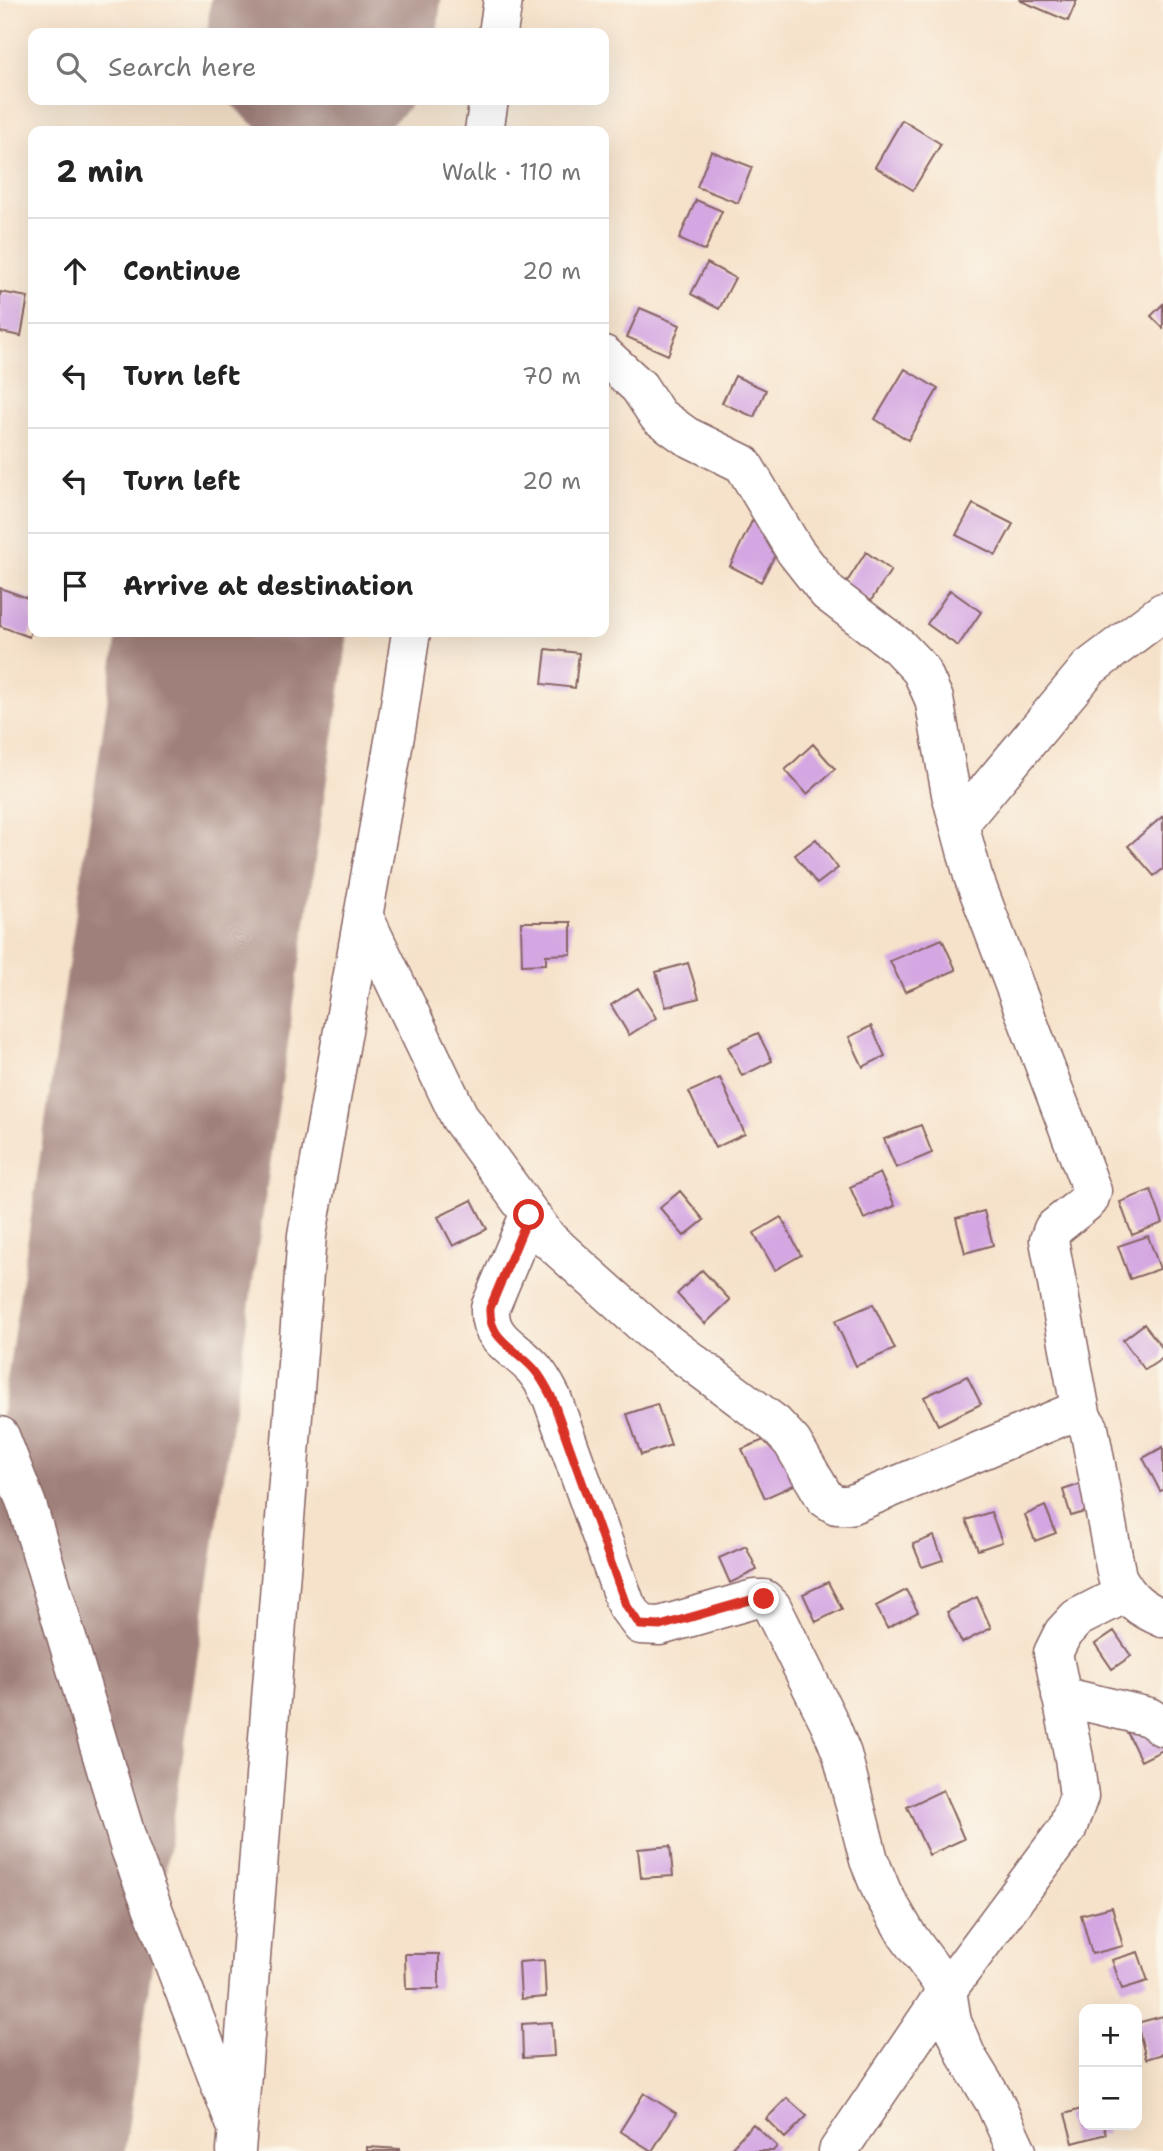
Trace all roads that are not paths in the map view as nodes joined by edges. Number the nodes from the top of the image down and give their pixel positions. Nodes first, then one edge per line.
1 (503, 0) edge
2 (499, 28) edge
3 (488, 105) edge
4 (485, 126) edge
5 (609, 360) edge
6 (1163, 612) edge
7 (410, 637) edge
8 (960, 824) junction
9 (363, 915) junction
10 (529, 1215) junction
11 (1082, 1418) junction
12 (0, 1436) edge
13 (1126, 1593) junction
14 (1163, 1618) edge
15 (1062, 1696) junction
16 (1163, 1727) edge
17 (947, 1990) junction
18 (237, 2141) edge
19 (838, 2151) edge
20 (1017, 2151) edge

1 - 2 street
3 - 4 street
5 - 8 street
6 - 8 street
7 - 9 street
8 - 11 street
9 - 10 street
9 - 18 street
10 - 11 street
10 - 17 street
11 - 13 street
12 - 18 street
13 - 14 street
13 - 15 street
15 - 16 street
15 - 17 street
17 - 19 street
17 - 20 street

